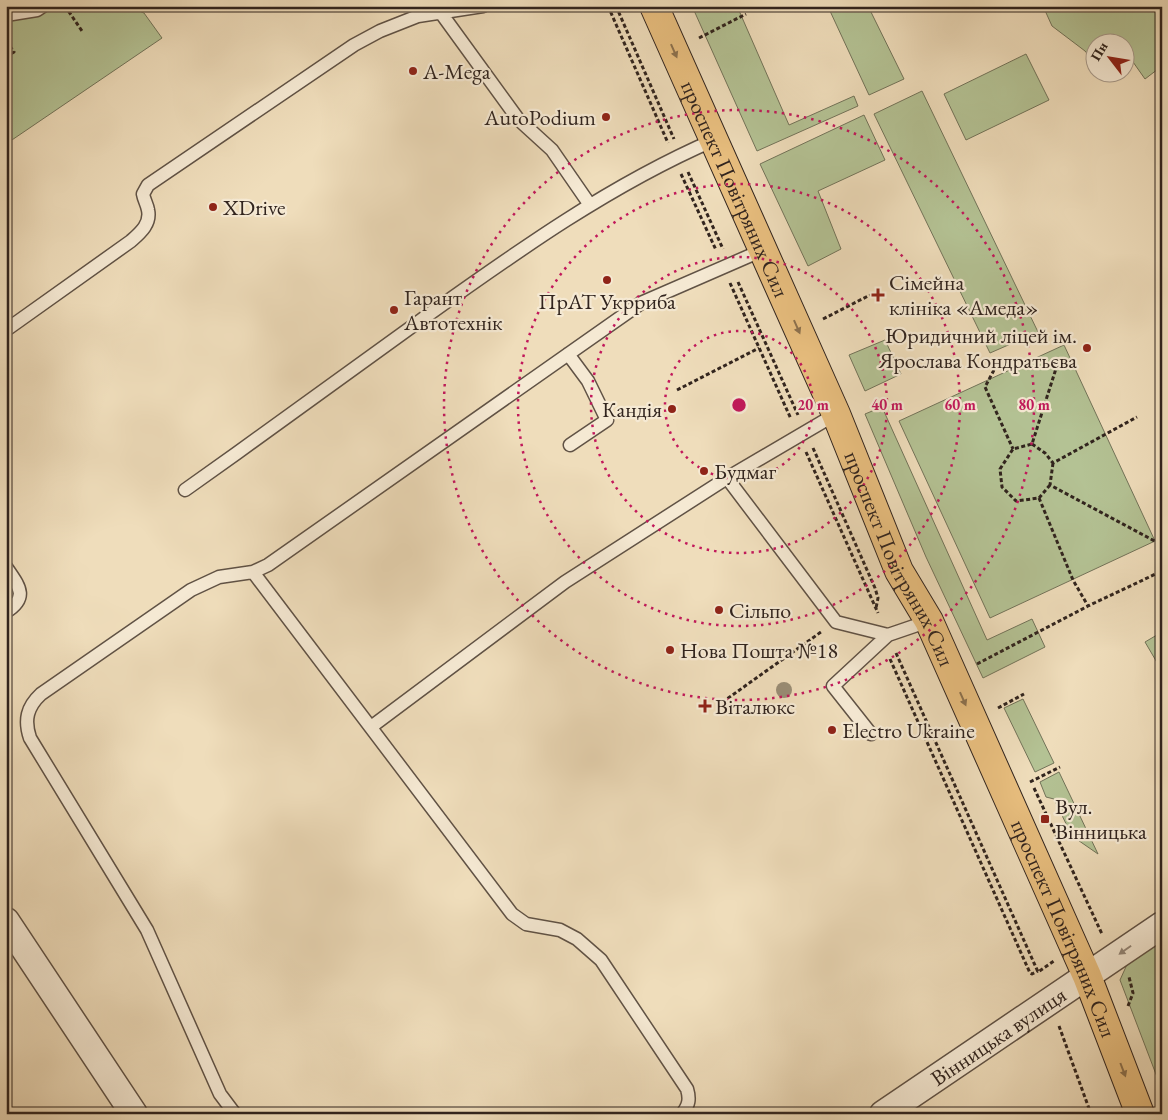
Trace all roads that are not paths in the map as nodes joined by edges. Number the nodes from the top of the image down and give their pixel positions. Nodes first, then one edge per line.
1 (43, 6) edge
2 (483, 6) edge
3 (654, 6) edge
4 (441, 13) junction
5 (6, 15) edge
6 (714, 140) junction
7 (590, 204) junction
8 (763, 250) junction
9 (6, 330) edge
10 (568, 354) junction
11 (836, 414) junction
12 (570, 444) dead end
13 (727, 478) junction
14 (185, 490) dead end
15 (6, 567) edge
16 (253, 572) junction
17 (6, 612) edge
18 (929, 621) junction
19 (883, 637) junction
20 (371, 728) junction
21 (871, 734) dead end
22 (6, 921) edge
23 (1162, 924) edge
24 (1087, 976) junction
25 (134, 1114) edge
26 (235, 1114) edge
27 (682, 1114) edge
28 (884, 1114) edge
29 (1140, 1114) edge

1 - 5 lane
2 - 4 lane
3 -> 6 main road, проспект Повітряних Сил
4 - 7 lane
4 - 9 lane
6 - 7 lane
6 - 8 main road, проспект Повітряних Сил
7 - 14 lane
8 - 10 lane
8 -> 11 main road, проспект Повітряних Сил
10 - 12 lane
10 - 16 lane
11 - 13 lane
11 - 18 main road, проспект Повітряних Сил
13 - 19 lane
13 - 20 lane
15 - 17 lane
16 - 20 lane
16 - 26 lane
18 - 19 lane
18 -> 24 main road, проспект Повітряних Сил
19 - 21 lane
20 - 27 lane
22 - 25 street
23 -> 24 street, Вінницька вулиця
24 - 28 street, Вінницька вулиця
24 -> 29 main road, проспект Повітряних Сил

